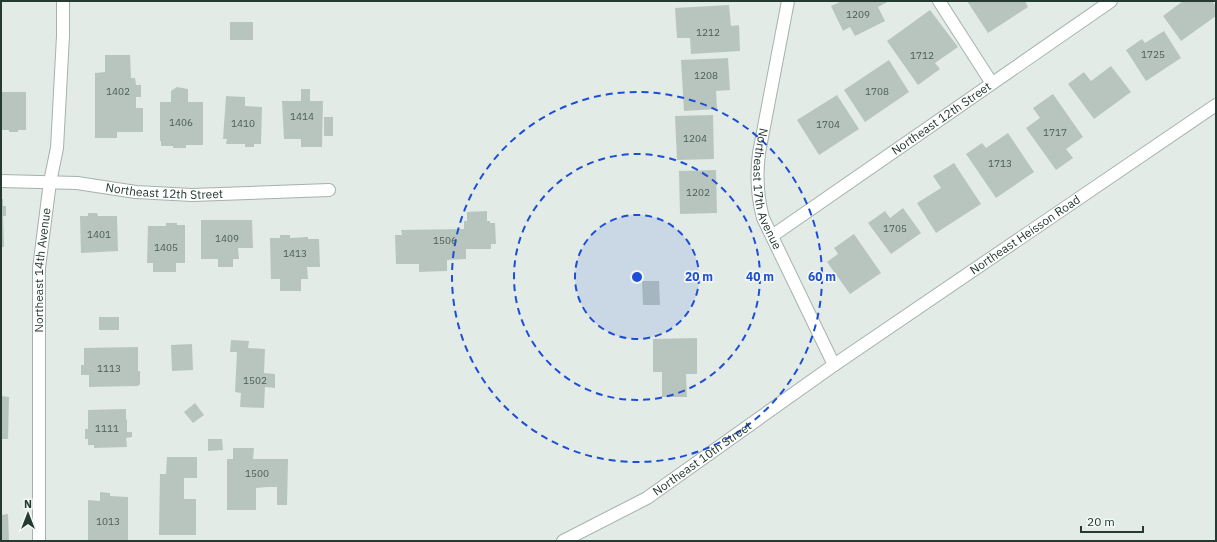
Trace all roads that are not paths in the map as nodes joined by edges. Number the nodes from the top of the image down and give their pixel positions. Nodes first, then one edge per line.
1 (63, 1) edge
2 (788, 1) edge
3 (939, 1) edge
4 (1111, 1) edge
5 (992, 82) junction
6 (1216, 105) edge
7 (1, 181) edge
8 (50, 182) junction
9 (329, 190) dead end
10 (772, 236) junction
11 (834, 365) junction
12 (39, 541) edge
13 (563, 541) edge

1 - 8 street, Northeast 14th Avenue
2 - 10 street, Northeast 17th Avenue
3 - 5 street
4 - 5 street, Northeast 12th Street
5 - 10 street, Northeast 12th Street
6 - 11 street, Northeast Heisson Road
7 - 8 street, Northeast 12th Street
8 - 9 street, Northeast 12th Street
8 - 12 street, Northeast 14th Avenue
10 - 11 street, Northeast 17th Avenue
11 - 13 street, Northeast 10th Street

